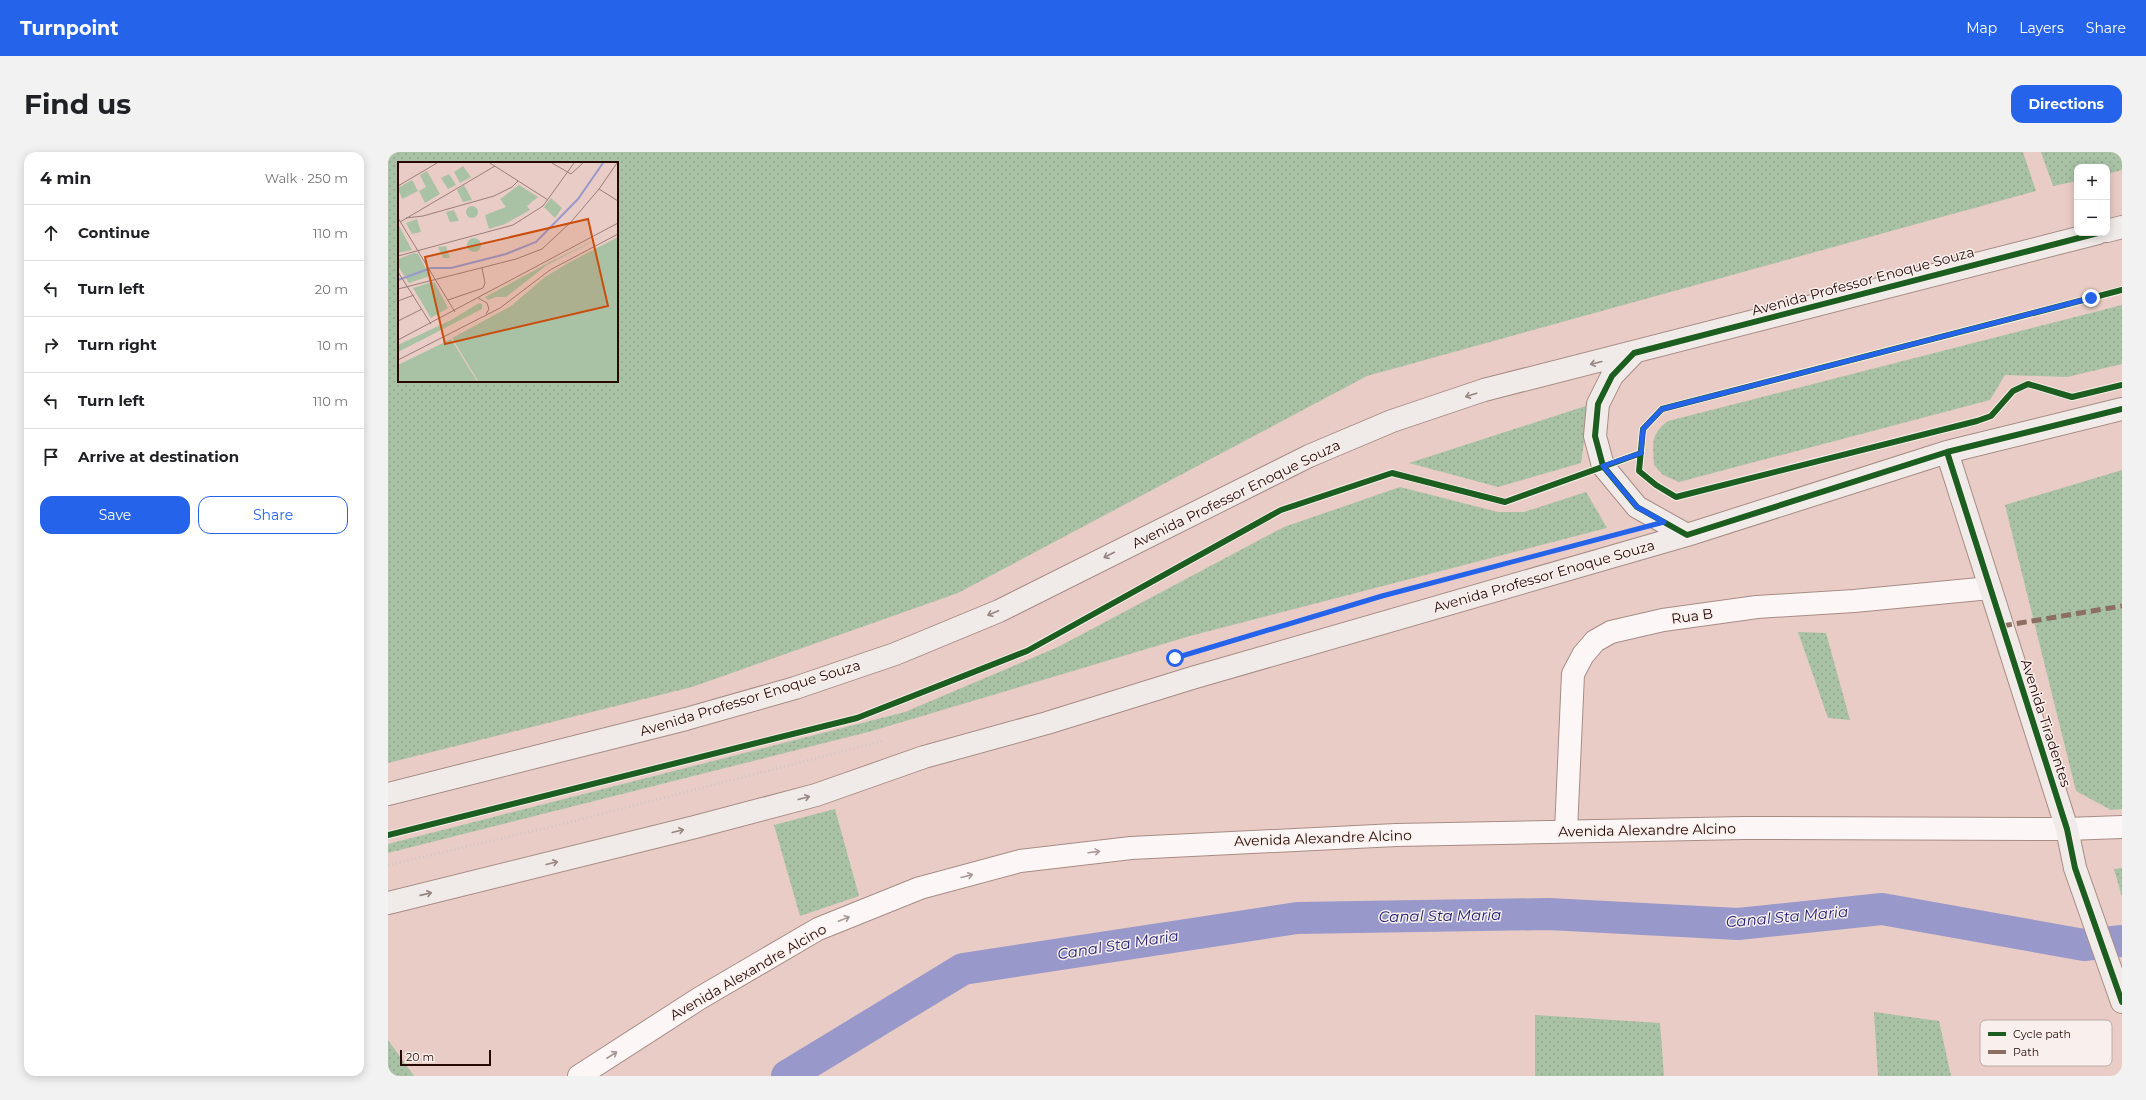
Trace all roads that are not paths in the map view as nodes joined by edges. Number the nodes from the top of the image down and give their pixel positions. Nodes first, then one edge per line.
1 (2122, 227) edge
2 (2110, 230) edge
3 (2086, 236) edge
4 (1634, 353) junction
5 (2122, 409) edge
6 (1947, 452) junction
7 (1687, 535) junction
8 (1990, 588) junction
9 (388, 794) edge
10 (2122, 827) edge
11 (2067, 829) junction
12 (1566, 831) junction
13 (388, 903) edge
14 (2122, 1002) edge
15 (579, 1076) edge

1 - 2 main road
3 - 4 main road, Avenida Professor Enoque Souza
4 - 7 main road
4 -> 9 main road, Avenida Professor Enoque Souza
5 - 6 main road, Avenida Professor Enoque Souza
6 - 7 main road, Avenida Professor Enoque Souza
6 - 8 main road, Avenida Tiradentes
13 -> 7 main road, Avenida Professor Enoque Souza
8 - 11 main road, Avenida Tiradentes
8 - 12 street, Rua B
10 - 11 street, Avenida Alexandre Alcino
11 - 12 street, Avenida Alexandre Alcino
11 - 14 main road, Avenida Tiradentes
15 -> 12 street, Avenida Alexandre Alcino

